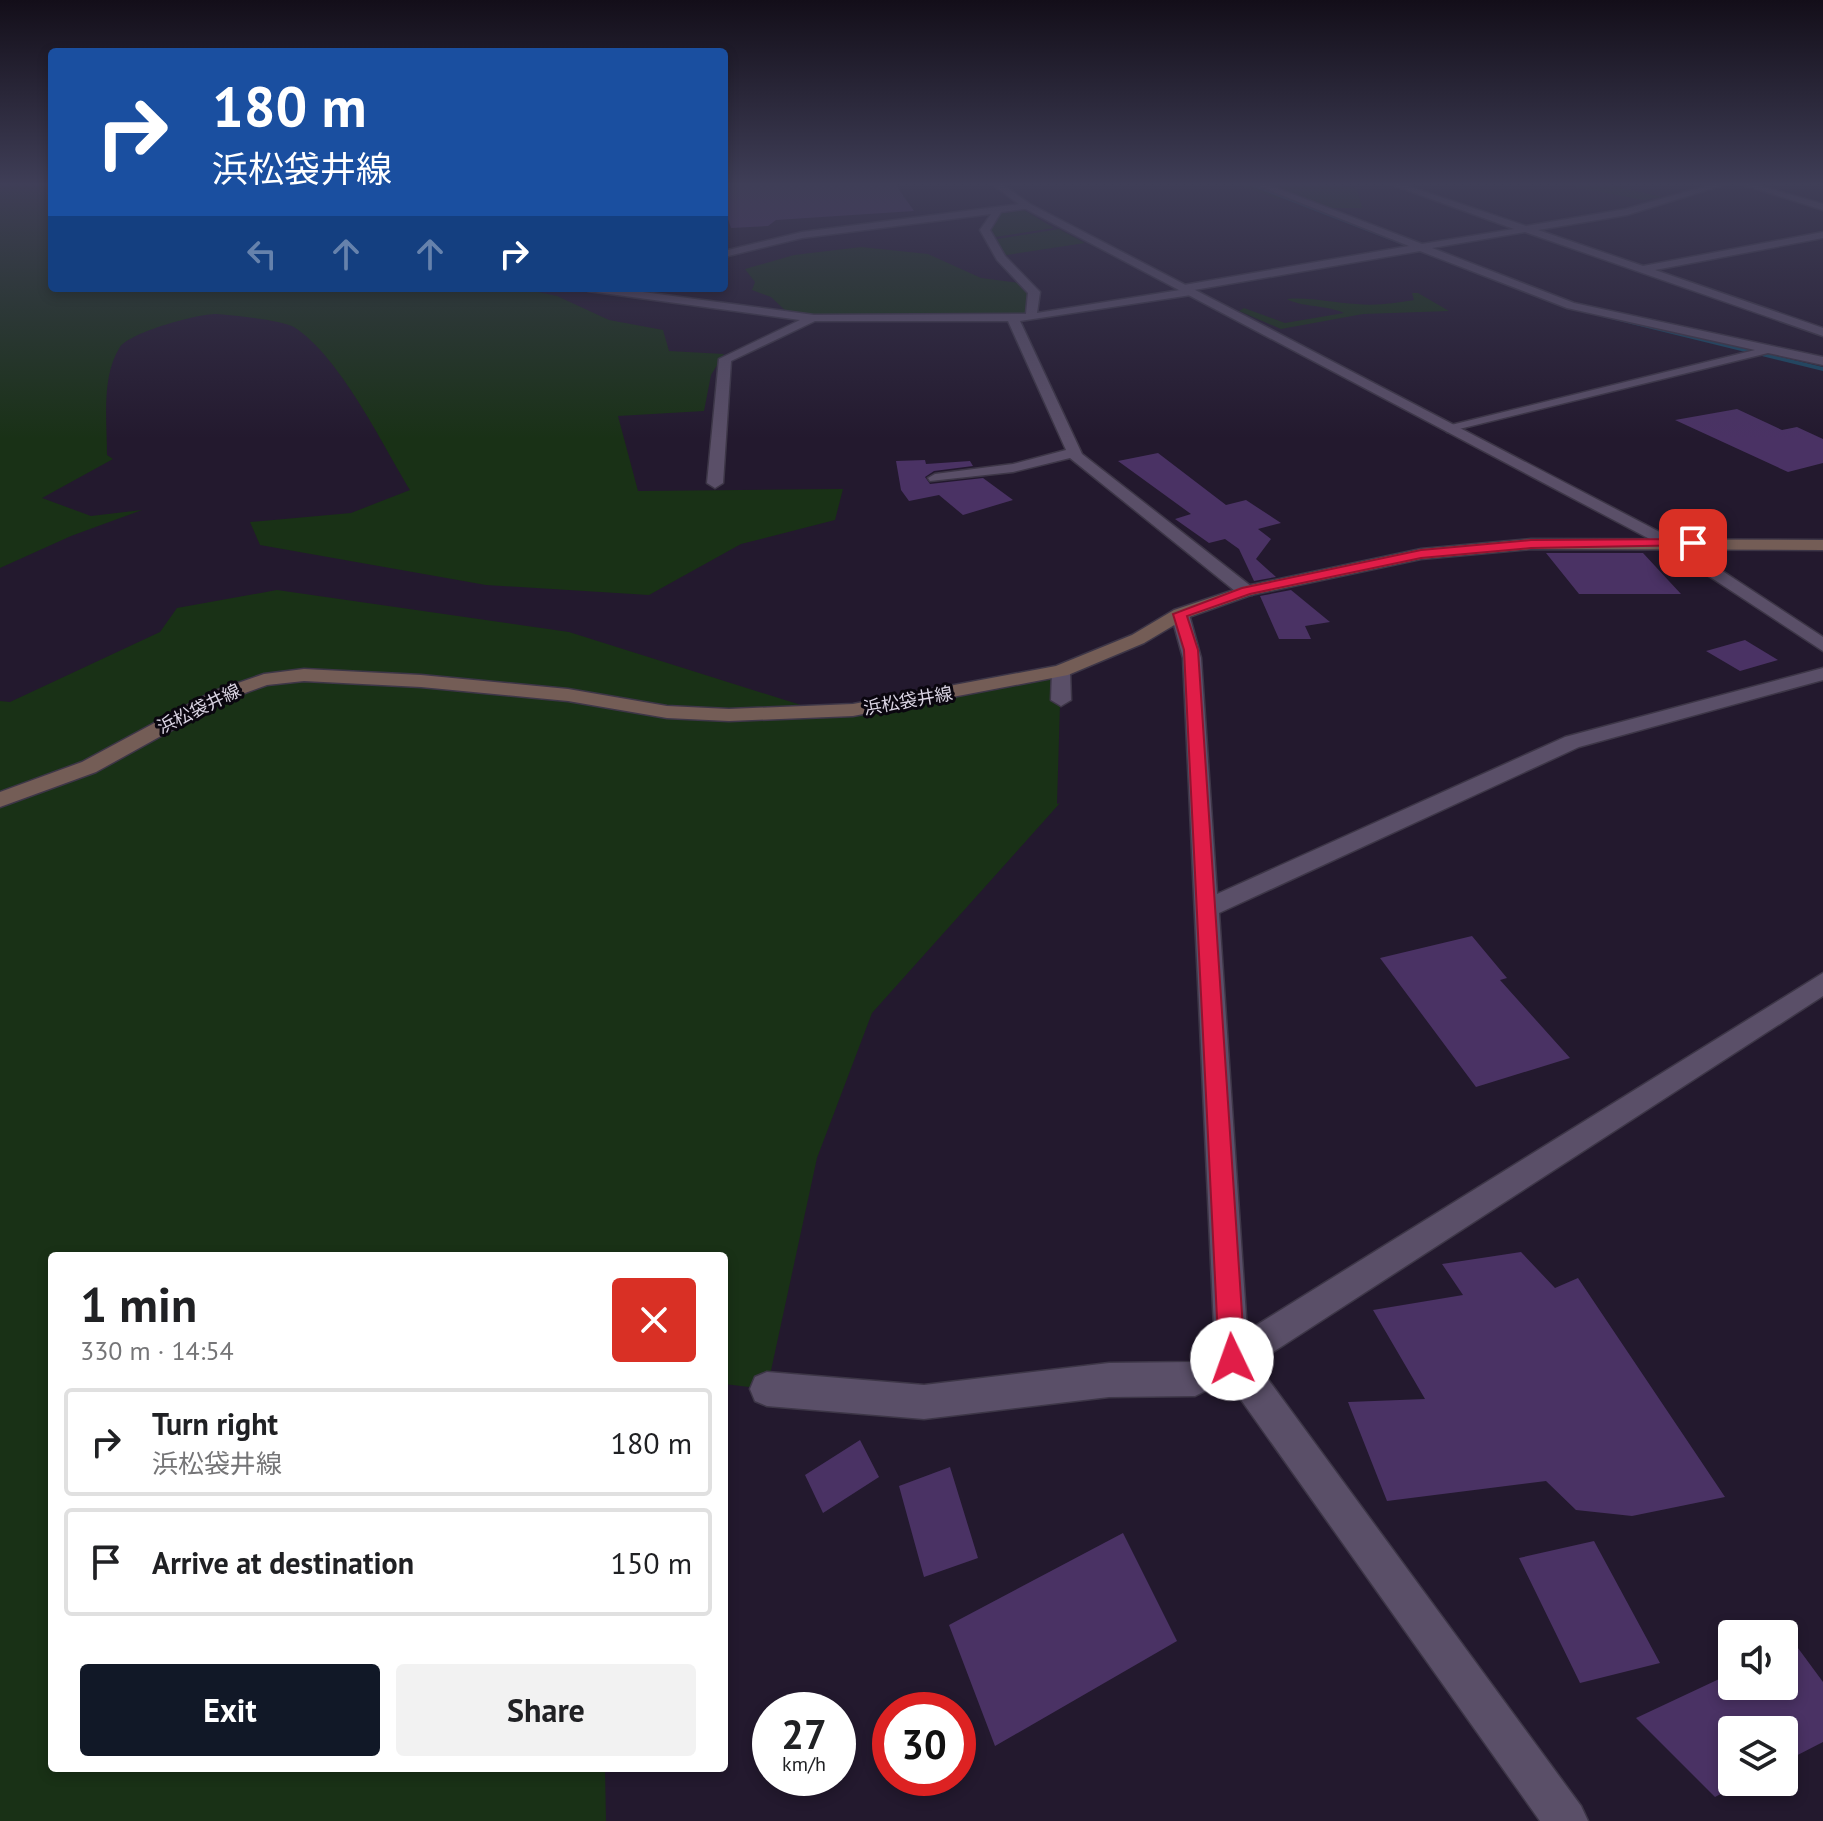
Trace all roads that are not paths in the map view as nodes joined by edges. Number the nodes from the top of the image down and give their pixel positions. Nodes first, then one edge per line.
1 (1012, 269) edge
2 (1147, 269) edge
3 (1303, 269) edge
4 (1473, 269) edge
5 (1639, 269) edge
6 (1647, 269) edge
7 (1642, 270) junction
8 (1187, 290) junction
9 (618, 292) edge
10 (1031, 317) junction
11 (814, 318) junction
12 (1013, 318) junction
13 (1823, 332) edge
14 (1823, 340) edge
15 (1771, 350) junction
16 (1823, 361) edge
17 (1452, 429) junction
18 (1074, 452) junction
19 (935, 478) dead end
20 (715, 483) dead end
21 (1669, 543) junction
22 (1823, 545) edge
23 (1246, 591) junction
24 (1180, 614) junction
25 (1823, 645) edge
26 (1061, 671) junction
27 (1823, 674) edge
28 (1061, 700) dead end
29 (0, 800) edge
30 (1206, 909) junction
31 (1823, 983) edge
32 (1232, 1359) junction
33 (767, 1389) dead end
34 (1566, 1821) edge

1 - 10 street
2 - 8 street
3 - 8 street
4 - 15 street
5 - 7 street
6 - 7 street
7 - 13 street
8 - 10 street
8 - 17 street
9 - 11 street
10 - 12 street
11 - 12 street
11 - 20 street
12 - 18 street
14 - 15 street
15 - 16 street
15 - 17 street
17 - 21 street
18 - 19 street
18 - 23 street
21 - 22 main road, 浜松袋井線
21 - 23 main road, 浜松袋井線
21 - 25 street
23 - 24 main road, 浜松袋井線
24 - 26 main road, 浜松袋井線
24 - 30 street
26 - 28 street
26 - 29 main road, 浜松袋井線
27 - 30 street
30 - 32 street
31 - 32 street
32 - 33 street
32 - 34 street

